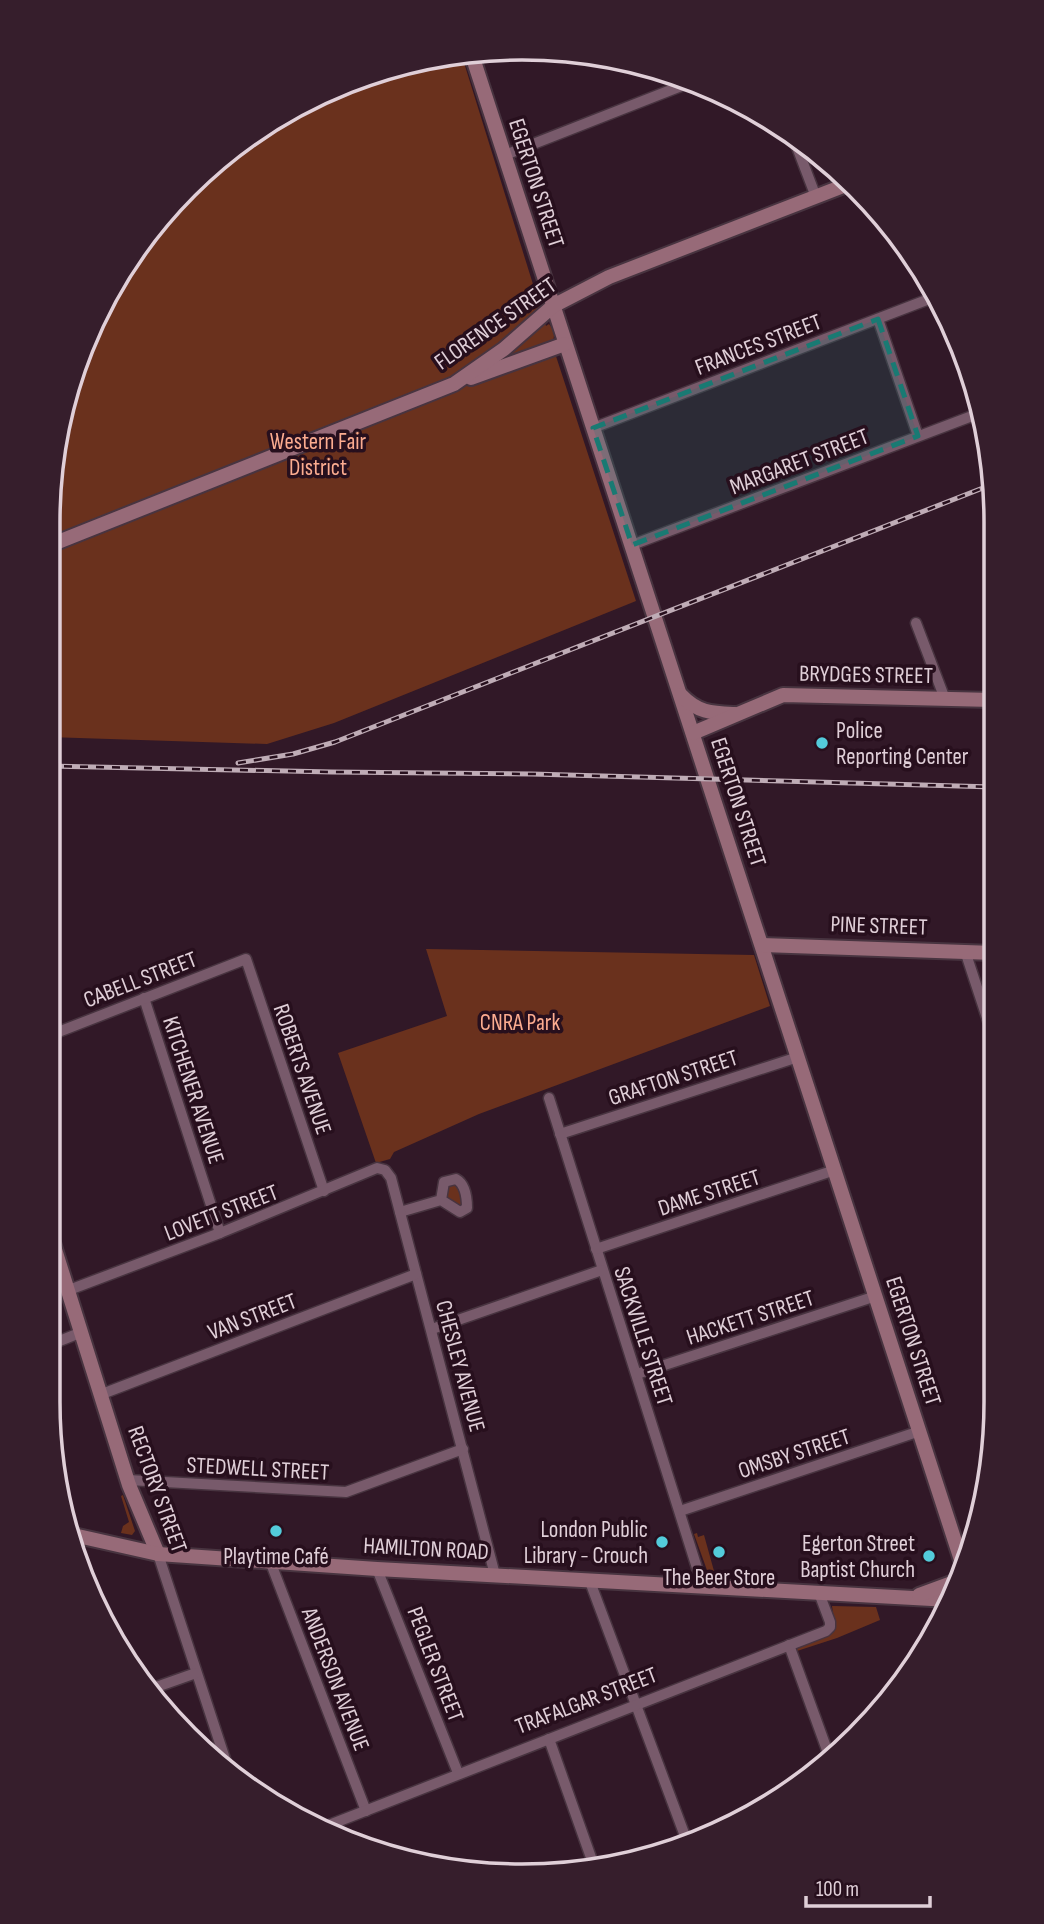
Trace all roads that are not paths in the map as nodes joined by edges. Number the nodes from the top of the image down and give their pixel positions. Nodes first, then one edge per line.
1 (475, 62) edge
2 (679, 87) edge
3 (798, 151) edge
4 (505, 155) junction
5 (841, 187) edge
6 (816, 197) junction
7 (928, 300) edge
8 (553, 306) junction
9 (878, 319) junction
10 (565, 344) junction
11 (454, 384) junction
12 (972, 416) edge
13 (593, 428) junction
14 (918, 436) junction
15 (60, 541) edge
16 (632, 545) junction
17 (916, 622) dead end
18 (681, 694) junction
19 (945, 699) junction
20 (984, 700) edge
21 (742, 714) junction
22 (694, 733) junction
23 (762, 945) junction
24 (965, 951) junction
25 (984, 952) edge
26 (246, 959) joint
27 (144, 998) junction
28 (984, 1009) edge
29 (60, 1030) edge
30 (798, 1057) junction
31 (549, 1098) dead end
32 (560, 1134) junction
33 (385, 1170) joint
34 (835, 1170) junction
35 (324, 1191) junction
36 (440, 1200) dead end
37 (400, 1212) junction
38 (220, 1233) junction
39 (596, 1250) junction
40 (60, 1263) edge
41 (602, 1270) junction
42 (416, 1273) junction
43 (69, 1290) junction
44 (876, 1296) junction
45 (432, 1329) junction
46 (82, 1332) junction
47 (60, 1341) edge
48 (637, 1374) junction
49 (102, 1394) junction
50 (920, 1431) junction
51 (463, 1449) junction
52 (128, 1480) junction
53 (680, 1511) junction
54 (79, 1536) edge
55 (960, 1552) edge
56 (158, 1554) junction
57 (270, 1562) junction
58 (377, 1569) junction
59 (495, 1575) junction
60 (589, 1579) junction
61 (947, 1585) edge
62 (703, 1587) junction
63 (820, 1593) junction
64 (913, 1597) junction
65 (940, 1599) edge
66 (789, 1645) junction
67 (196, 1673) junction
68 (157, 1687) edge
69 (636, 1704) junction
70 (549, 1739) junction
71 (827, 1750) edge
72 (224, 1756) edge
73 (458, 1773) junction
74 (366, 1811) junction
75 (333, 1824) edge
76 (685, 1835) edge
77 (592, 1859) edge

1 - 4 street, EGERTON STREET
2 - 4 street
3 - 6 street
4 - 8 street, EGERTON STREET
5 - 6 street, FLORENCE STREET
6 - 8 street, FLORENCE STREET
7 - 9 street, FRANCES STREET
8 - 10 street, EGERTON STREET
8 - 11 street, FLORENCE STREET
9 - 13 street, FRANCES STREET
9 - 14 street
10 - 11 street
10 - 13 street, EGERTON STREET
11 - 15 street, FLORENCE STREET
12 - 14 street, MARGARET STREET
13 - 16 street, EGERTON STREET
14 - 16 street, MARGARET STREET
16 - 18 street, EGERTON STREET
17 - 19 street
18 - 21 street
18 - 22 street, EGERTON STREET
19 - 20 street, BRYDGES STREET
19 - 21 street, BRYDGES STREET
21 - 22 street, BRYDGES STREET
22 - 23 street, EGERTON STREET
23 - 24 street, PINE STREET
23 - 30 street, EGERTON STREET
24 - 25 street, PINE STREET
24 - 28 street
26 - 27 street, CABELL STREET
26 - 35 street, ROBERTS AVENUE
27 - 29 street, CABELL STREET
27 - 38 street, KITCHENER AVENUE
30 - 32 street, GRAFTON STREET
30 - 34 street, EGERTON STREET
31 - 32 street, SACKVILLE STREET
32 - 39 street, SACKVILLE STREET
33 - 35 street, LOVETT STREET
33 - 37 street, CHESLEY AVENUE
34 - 39 street, DAME STREET
34 - 44 street, EGERTON STREET
35 - 38 street, LOVETT STREET
36 - 37 street
37 - 42 street, CHESLEY AVENUE
38 - 43 street, LOVETT STREET
39 - 41 street, SACKVILLE STREET
40 - 43 street, RECTORY STREET
41 - 45 street
41 - 48 street, SACKVILLE STREET
42 - 45 street, CHESLEY AVENUE
42 - 49 street, VAN STREET
43 - 46 street, RECTORY STREET
44 - 48 street, HACKETT STREET
44 - 50 street, EGERTON STREET
45 - 51 street, CHESLEY AVENUE
46 - 47 street
46 - 49 street, RECTORY STREET
48 - 53 street, SACKVILLE STREET
49 - 52 street, RECTORY STREET
50 - 53 street, OMSBY STREET
50 - 55 street, EGERTON STREET
51 - 52 street, STEDWELL STREET
51 - 59 street, CHESLEY AVENUE
52 - 56 street, RECTORY STREET
53 - 62 street, SACKVILLE STREET
54 - 56 street, HAMILTON ROAD
56 - 57 street, HAMILTON ROAD
56 - 67 street, RECTORY STREET
57 - 58 street, HAMILTON ROAD
57 - 74 street, ANDERSON AVENUE
58 - 59 street, HAMILTON ROAD
58 - 73 street, PEGLER STREET
59 - 60 street, HAMILTON ROAD
60 - 62 street, HAMILTON ROAD
60 - 69 street
61 - 64 street
62 - 63 street, HAMILTON ROAD
63 - 64 street, HAMILTON ROAD
63 - 66 street, TRAFALGAR STREET
64 - 65 street, HAMILTON ROAD
66 - 69 street, TRAFALGAR STREET
66 - 71 street
67 - 68 street
67 - 72 street, RECTORY STREET
69 - 70 street, TRAFALGAR STREET
69 - 76 street
70 - 73 street, TRAFALGAR STREET
70 - 77 street
73 - 74 street, TRAFALGAR STREET
74 - 75 street, TRAFALGAR STREET

